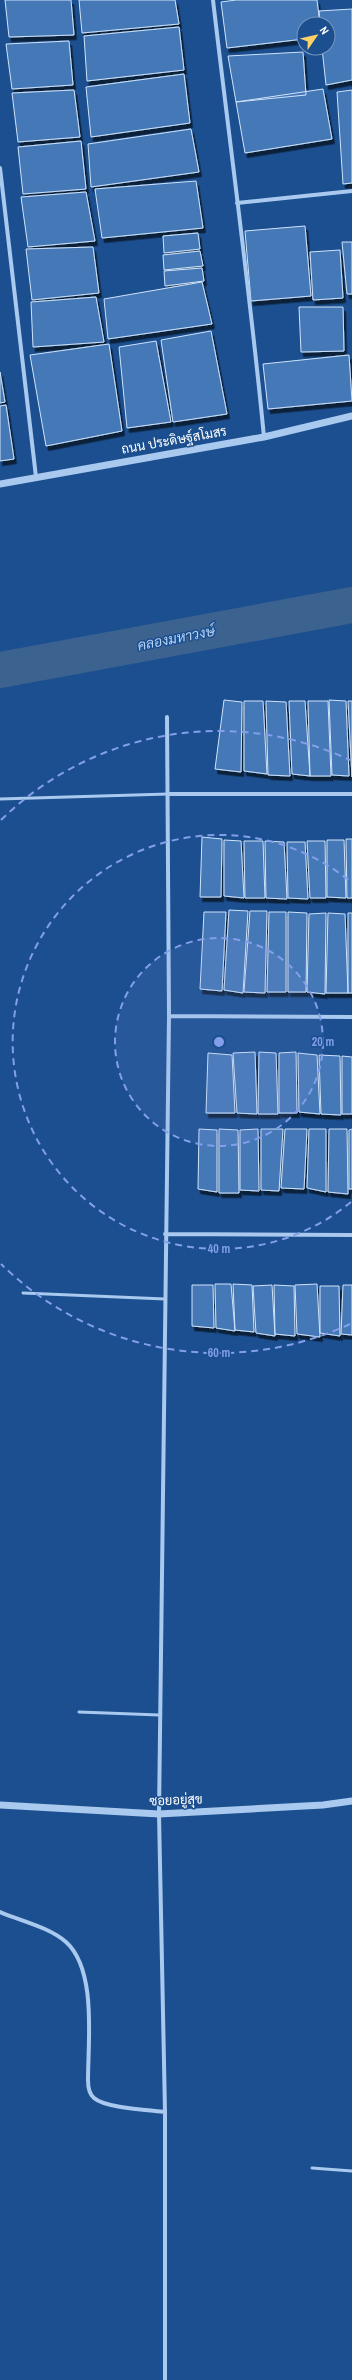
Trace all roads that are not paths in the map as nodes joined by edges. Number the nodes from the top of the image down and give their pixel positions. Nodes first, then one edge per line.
1 (213, 0) edge
2 (0, 168) edge
3 (352, 191) edge
4 (237, 203) junction
5 (352, 416) edge
6 (264, 436) junction
7 (36, 478) junction
8 (0, 484) edge
9 (167, 717) dead end
10 (168, 794) junction
11 (352, 794) edge
12 (0, 799) edge
13 (169, 1016) junction
14 (352, 1017) edge
15 (165, 1234) junction
16 (352, 1235) edge
17 (23, 1293) dead end
18 (165, 1299) junction
19 (78, 1712) dead end
20 (159, 1715) junction
21 (352, 1801) edge
22 (0, 1805) edge
23 (159, 1814) junction
24 (0, 1912) edge
25 (165, 2112) junction
26 (312, 2168) dead end
27 (352, 2171) edge
28 (165, 2380) edge

1 - 4 street
2 - 7 street
3 - 4 street
4 - 6 street
5 - 6 street, ถนน ประดิษฐ์สโมสร
6 - 7 street, ถนน ประดิษฐ์สโมสร
7 - 8 street, ถนน ประดิษฐ์สโมสร
9 - 10 street
10 - 11 street
10 - 12 lane
10 - 13 street
13 - 14 street
13 - 15 street
15 - 16 street
15 - 18 street
17 - 18 lane
18 - 20 street
19 - 20 lane
20 - 23 street
21 - 23 street, ซอยอยู่สุข
22 - 23 street, ซอยอยู่สุข
23 - 25 street
24 - 25 street
25 - 28 street
26 - 27 lane

